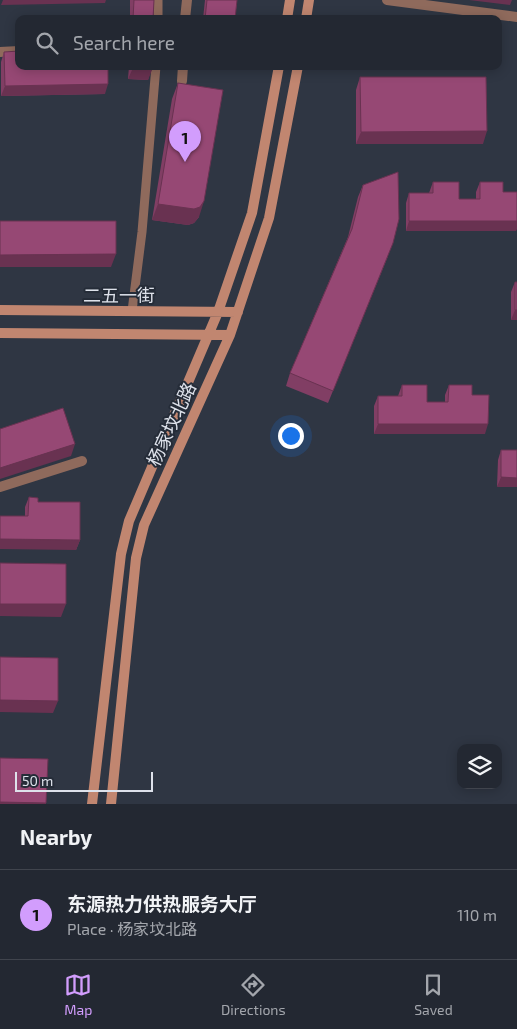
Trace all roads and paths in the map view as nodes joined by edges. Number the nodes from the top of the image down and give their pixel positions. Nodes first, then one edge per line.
1 (158, 0) edge
2 (186, 0) edge
3 (290, 0) edge
4 (309, 0) edge
5 (387, 0) edge
6 (158, 15) edge
7 (186, 15) edge
8 (288, 15) edge
9 (307, 15) edge
10 (502, 15) edge
11 (502, 15) edge
12 (517, 17) edge
13 (15, 51) edge
14 (0, 52) edge
15 (156, 70) edge
16 (183, 70) edge
17 (278, 70) edge
18 (297, 70) edge
19 (182, 81) dead end
20 (0, 310) edge
21 (132, 311) junction
22 (218, 312) junction
23 (238, 312) junction
24 (0, 333) edge
25 (209, 334) junction
26 (230, 335) junction
27 (82, 461) dead end
28 (0, 487) edge
29 (92, 804) edge
30 (112, 804) edge

1 - 6 lane
2 - 7 street
3 - 8 main road
4 - 9 main road
5 - 11 street
10 - 12 street
13 - 14 street
15 - 21 lane
16 - 19 street
17 - 22 main road, 杨家坟北路
18 - 23 main road, 杨家坟北路
20 - 21 main road, 二五一街
21 - 22 main road, 二五一街
22 - 23 main road, 二五一街
22 - 25 main road, 杨家坟北路
23 - 26 main road, 杨家坟北路
24 - 25 main road
25 - 26 main road
25 - 29 main road, 杨家坟北路
26 - 30 main road, 杨家坟北路
27 - 28 street

